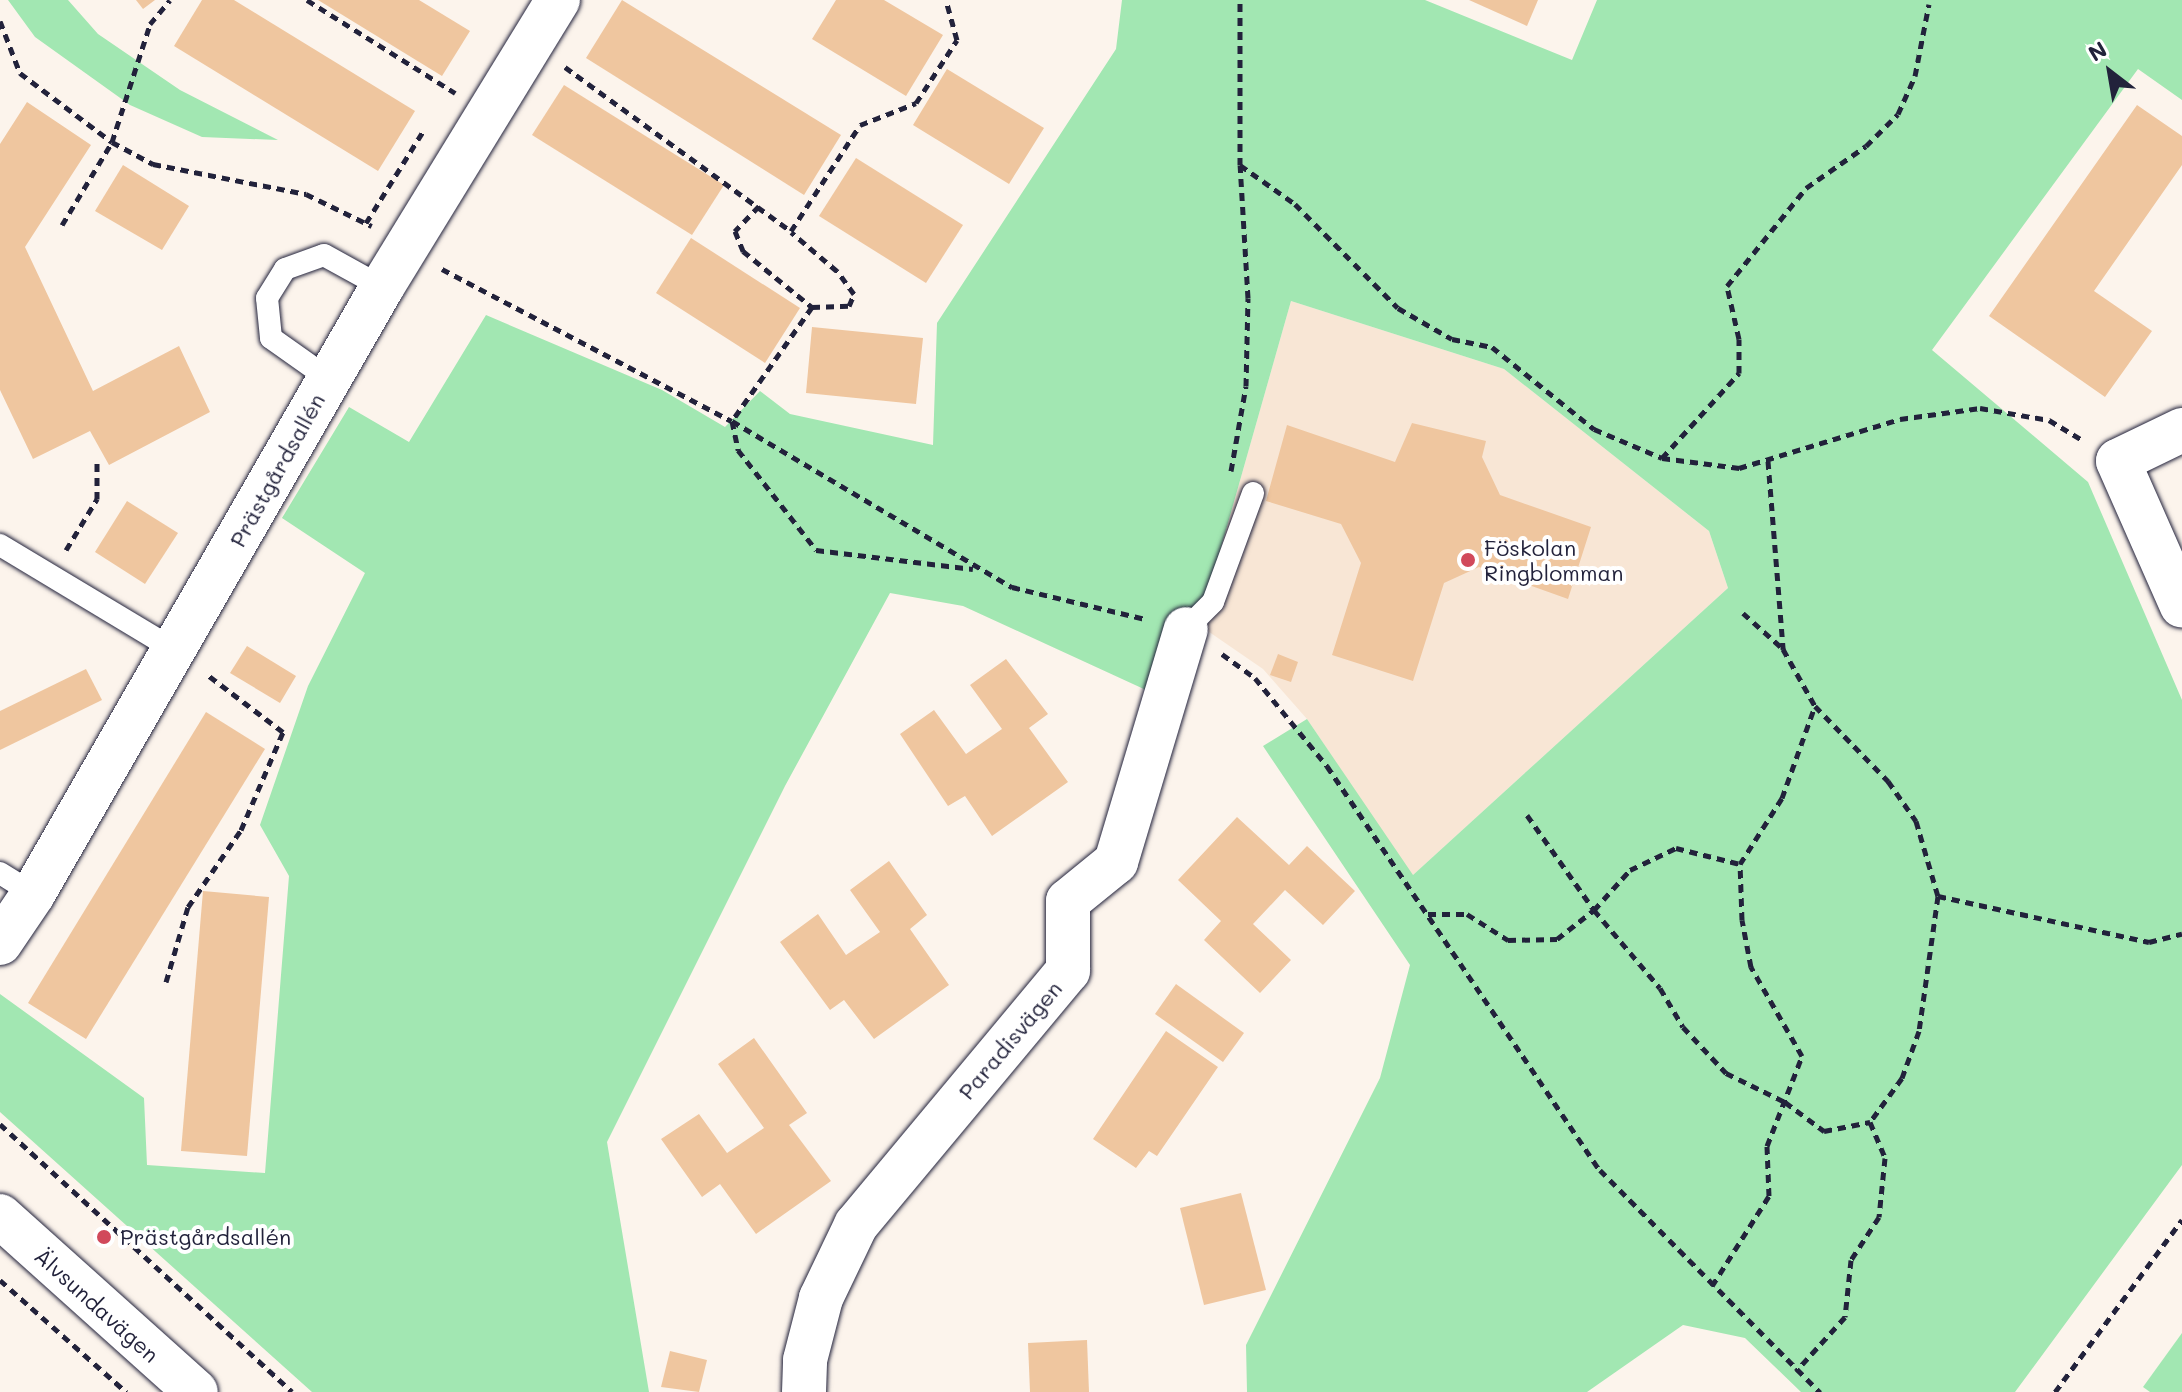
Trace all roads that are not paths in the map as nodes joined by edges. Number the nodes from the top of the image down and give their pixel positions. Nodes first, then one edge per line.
1 (558, 0) edge
2 (382, 287) junction
3 (329, 379) junction
4 (2182, 430) edge
5 (1253, 493) dead end
6 (0, 545) edge
7 (2182, 606) edge
8 (1186, 629) joint
9 (175, 650) junction
10 (16, 884) edge
11 (0, 943) edge
12 (0, 1216) edge
13 (196, 1392) edge
14 (804, 1392) edge

1 - 2 street, Prästgårdsallén
2 - 3 street, Prästgårdsallén
2 - 3 lane
3 - 9 street, Prästgårdsallén
4 - 7 street
5 - 8 lane
6 - 9 lane
8 - 14 street, Paradisvägen
9 - 10 street, Prästgårdsallén
10 - 11 street, Prästgårdsallén
12 - 13 street, Älvsundavägen

